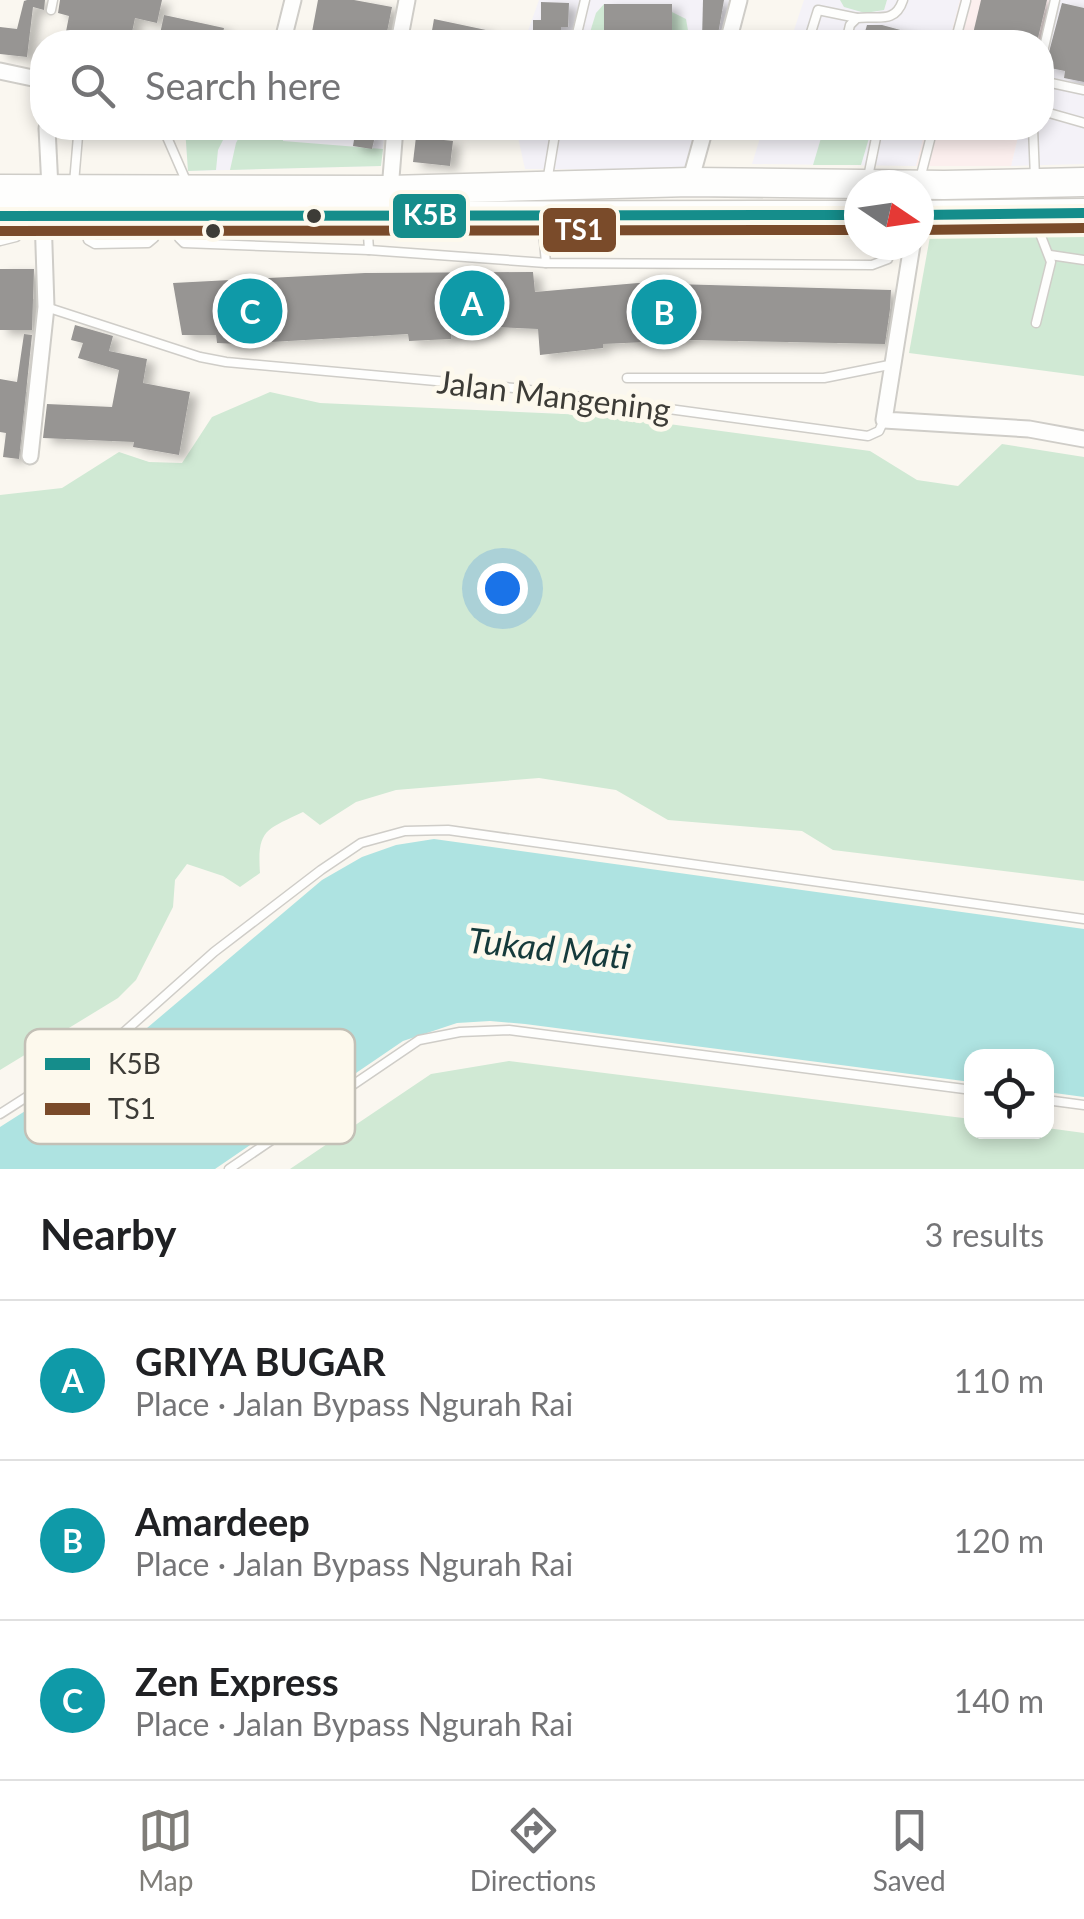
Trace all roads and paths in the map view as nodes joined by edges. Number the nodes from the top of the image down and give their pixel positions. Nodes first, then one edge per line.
1 (293, 0) edge
2 (407, 0) edge
3 (585, 0) edge
4 (740, 0) edge
5 (904, 0) edge
6 (1055, 0) edge
7 (966, 1) edge
8 (857, 18) junction
9 (286, 30) edge
10 (401, 30) edge
11 (578, 30) edge
12 (731, 30) edge
13 (812, 30) edge
14 (849, 30) edge
15 (958, 30) edge
16 (1048, 30) edge
17 (0, 71) edge
18 (30, 77) edge
19 (1054, 83) edge
20 (1084, 90) edge
21 (1054, 114) edge
22 (1084, 122) edge
23 (51, 140) edge
24 (77, 140) edge
25 (165, 140) edge
26 (394, 140) edge
27 (554, 140) edge
28 (702, 140) edge
29 (876, 140) edge
30 (931, 140) edge
31 (1034, 140) edge
32 (870, 170) edge
33 (923, 170) edge
34 (690, 182) junction
35 (820, 182) junction
36 (844, 182) edge
37 (1036, 182) junction
38 (1084, 182) edge
39 (547, 184) junction
40 (934, 184) edge
41 (0, 188) edge
42 (390, 190) junction
43 (68, 197) junction
44 (175, 206) junction
45 (1032, 212) junction
46 (1084, 213) edge
47 (366, 215) junction
48 (934, 215) edge
49 (20, 216) edge
50 (542, 216) junction
51 (844, 216) edge
52 (819, 217) junction
53 (0, 241) edge
54 (369, 250) junction
55 (1050, 256) junction
56 (885, 260) edge
57 (910, 260) edge
58 (1084, 260) edge
59 (546, 263) junction
60 (46, 307) junction
61 (1036, 323) dead end
62 (894, 364) junction
63 (627, 378) dead end
64 (884, 420) junction
65 (1084, 439) edge
66 (30, 456) dead end
67 (1084, 919) edge
68 (127, 1029) edge
69 (355, 1083) edge
70 (964, 1089) edge
71 (25, 1098) edge
72 (1054, 1101) edge
73 (1084, 1105) edge
74 (0, 1114) edge
75 (266, 1144) edge
76 (229, 1169) edge

1 - 9 street
2 - 10 street
3 - 11 lane
4 - 12 street
5 - 8 lane
6 - 16 lane
7 - 15 lane
8 - 13 lane
8 - 14 lane
17 - 18 street
19 - 20 lane
21 - 22 lane
23 - 43 street
24 - 43 lane
25 - 44 lane
26 - 42 street
27 - 39 lane
28 - 34 street
29 - 32 lane
30 - 33 lane
31 - 37 lane
34 - 35 highway
34 - 39 highway
35 - 36 highway
35 - 52 highway
37 - 38 highway
37 - 40 highway
39 - 42 highway
41 - 43 highway
42 - 44 highway
43 - 44 highway
43 - 44 highway
43 - 49 highway
44 - 47 highway
44 - 54 lane
45 - 46 highway
45 - 48 highway
45 - 55 lane
47 - 50 highway
47 - 54 lane
49 - 53 lane
49 - 60 street
50 - 52 highway
50 - 59 lane
51 - 52 highway
54 - 59 lane
55 - 58 lane
55 - 61 lane
56 - 59 lane
57 - 62 street
60 - 64 lane, Jalan Mangening
60 - 66 street
62 - 63 lane
62 - 64 street
64 - 65 street
67 - 68 lane
69 - 70 lane
71 - 74 lane
72 - 73 lane
75 - 76 lane

